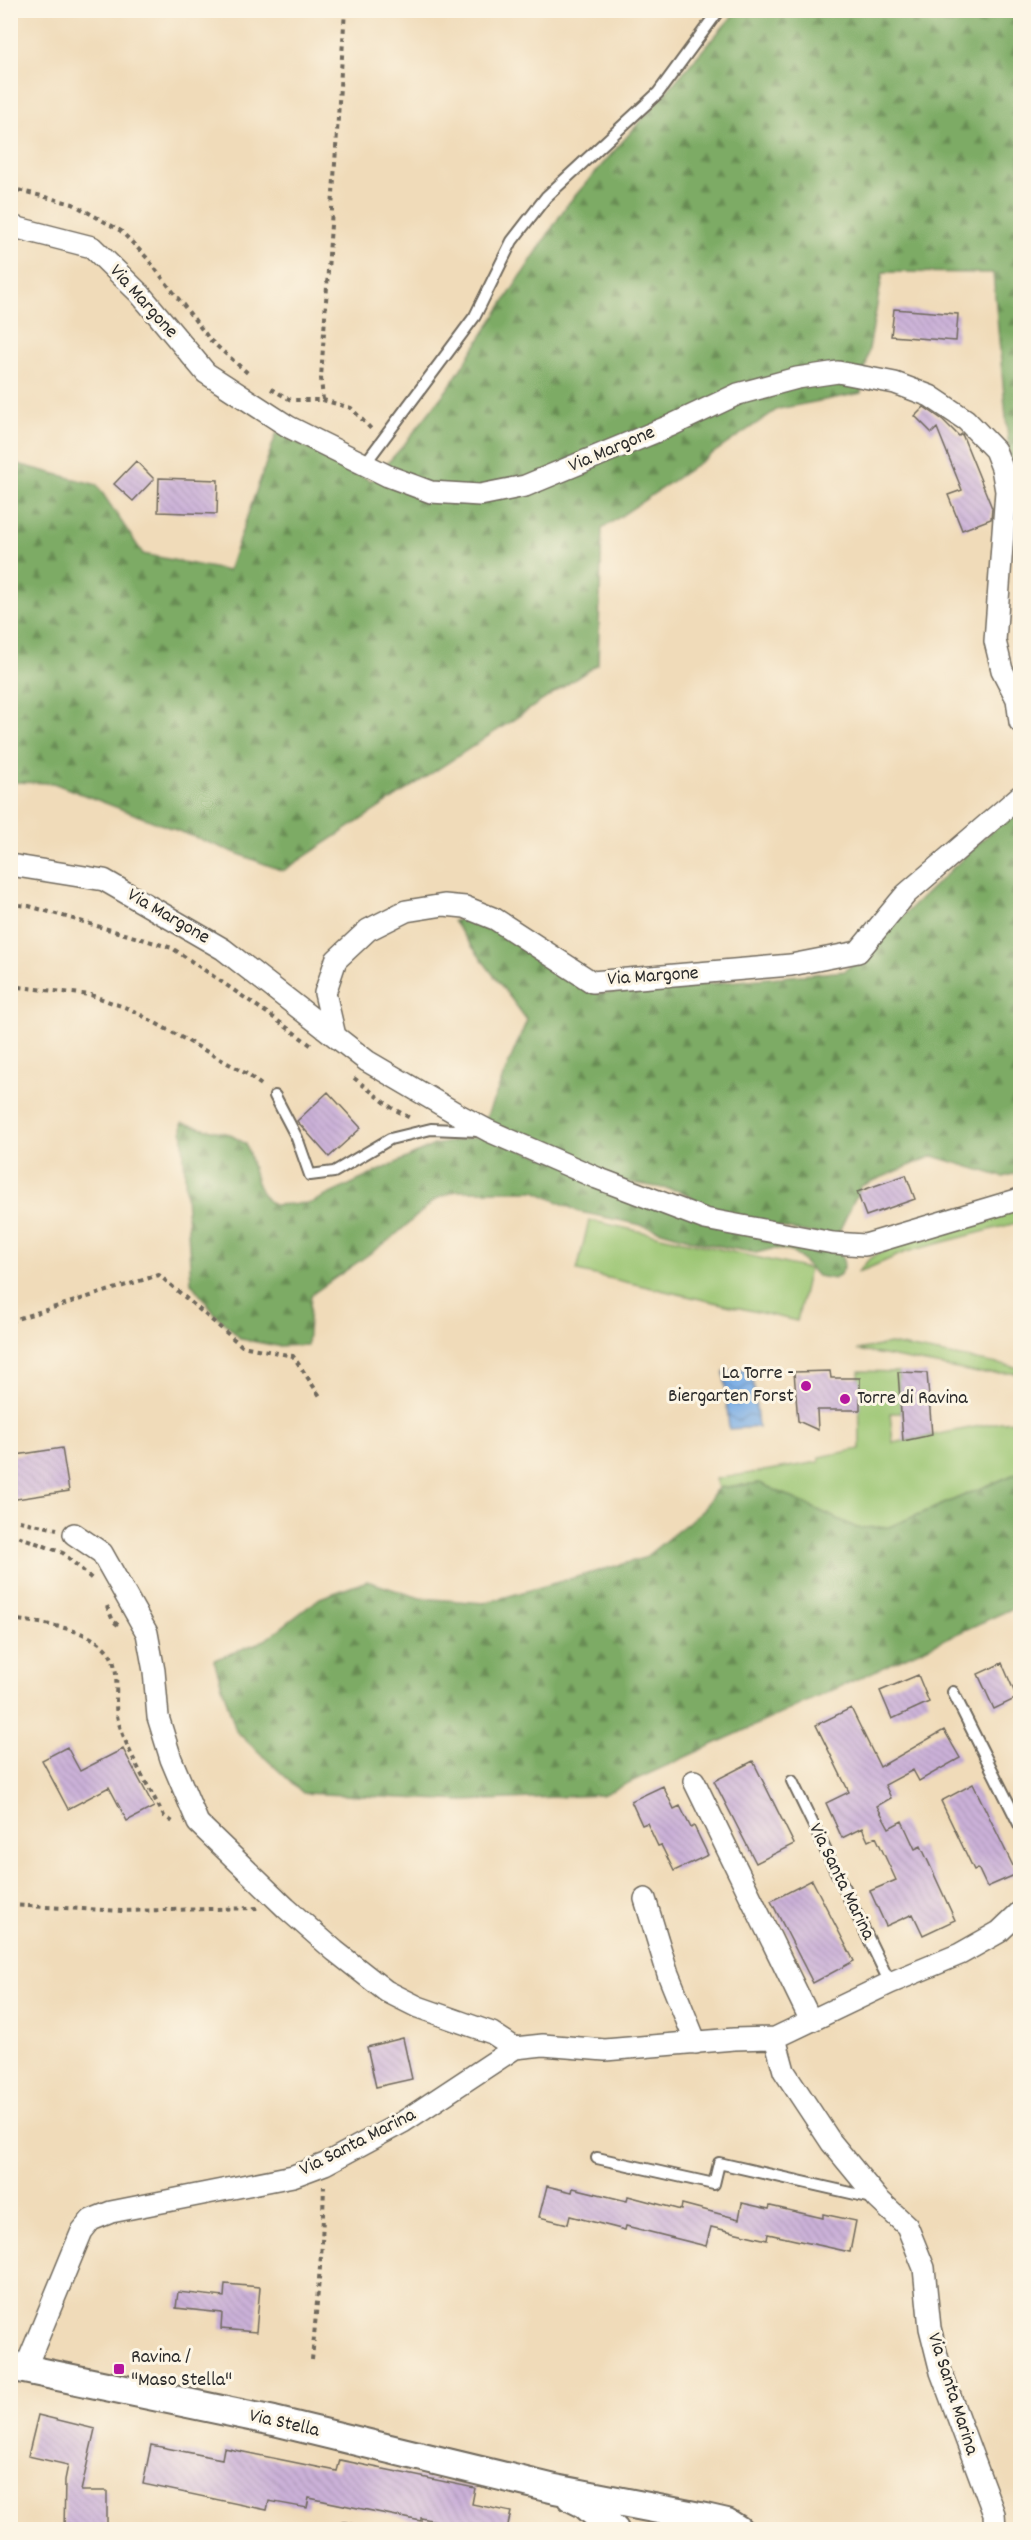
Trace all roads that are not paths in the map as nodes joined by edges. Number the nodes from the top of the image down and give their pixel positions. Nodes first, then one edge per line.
1 (719, 10) edge
2 (10, 226) edge
3 (364, 465) junction
4 (1020, 722) edge
5 (1020, 795) edge
6 (10, 865) edge
7 (335, 1036) junction
8 (275, 1096) road end
9 (489, 1131) junction
10 (1020, 1199) edge
11 (74, 1534) road end
12 (953, 1692) dead end
13 (694, 1781) dead end
14 (792, 1781) dead end
15 (1020, 1826) edge
16 (645, 1899) dead end
17 (1020, 1912) edge
18 (890, 1983) junction
19 (811, 2021) junction
20 (775, 2038) junction
21 (696, 2043) junction
22 (515, 2048) junction
23 (597, 2158) dead end
24 (878, 2199) junction
25 (18, 2368) edge
26 (555, 2489) junction
27 (705, 2518) junction
28 (614, 2529) edge
29 (660, 2529) edge
30 (738, 2529) edge
31 (995, 2529) edge

1 - 3 lane
2 - 3 street, Via Margone
3 - 4 street, Via Margone
5 - 7 street, Via Margone
6 - 7 street, Via Margone
7 - 9 street, Via Margone
8 - 9 lane
9 - 10 street, Via Margone
11 - 22 street
12 - 15 lane
13 - 19 street
14 - 18 lane, Via Santa Marina
16 - 21 street
17 - 18 street, Via Santa Marina
18 - 19 street, Via Santa Marina
19 - 20 street, Via Santa Marina
20 - 21 street, Via Santa Marina
20 - 24 street, Via Santa Marina
21 - 22 street, Via Santa Marina
22 - 25 street, Via Santa Marina
23 - 24 lane
24 - 31 street, Via Santa Marina
25 - 26 main road, Via Stella
26 - 27 main road, Via Stella
26 - 28 main road, Via Stella
27 - 29 main road, Via Stella
27 - 30 main road, Via Stella

